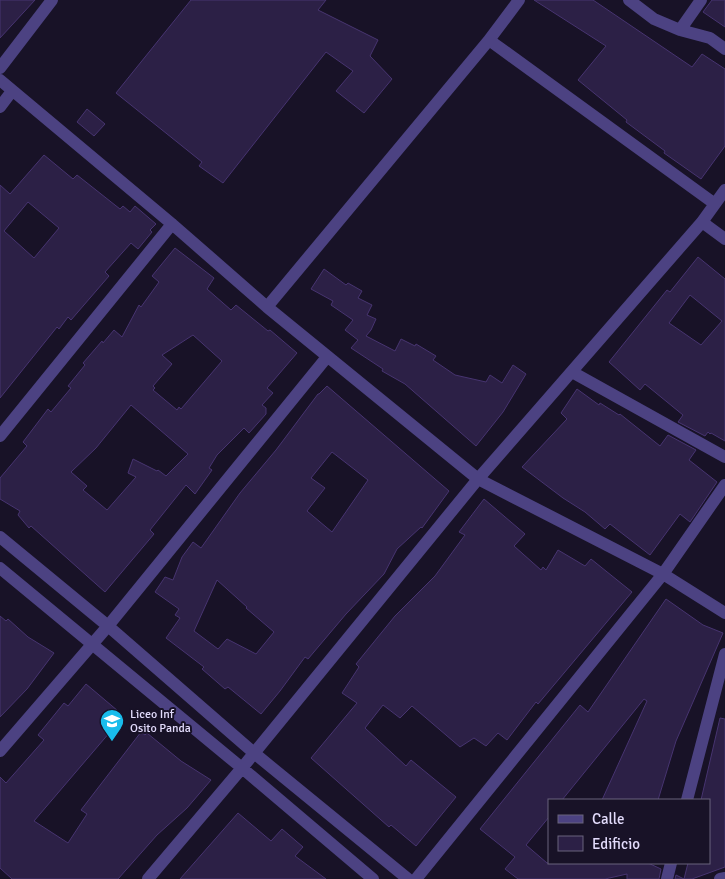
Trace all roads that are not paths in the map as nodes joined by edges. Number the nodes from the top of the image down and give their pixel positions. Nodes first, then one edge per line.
1 (52, 0) edge
2 (519, 0) edge
3 (629, 0) edge
4 (702, 0) edge
5 (680, 30) junction
6 (489, 40) junction
7 (725, 49) edge
8 (0, 68) edge
9 (0, 80) edge
10 (12, 91) junction
11 (0, 107) edge
12 (725, 190) edge
13 (715, 204) junction
14 (702, 222) junction
15 (172, 224) junction
16 (725, 239) edge
17 (267, 307) junction
18 (327, 357) junction
19 (572, 372) junction
20 (0, 436) edge
21 (725, 457) edge
22 (478, 479) junction
23 (725, 485) edge
24 (0, 537) edge
25 (0, 568) edge
26 (663, 574) junction
27 (725, 613) edge
28 (108, 626) junction
29 (92, 644) junction
30 (725, 654) edge
31 (0, 751) edge
32 (254, 753) junction
33 (242, 768) junction
34 (687, 799) edge
35 (671, 864) edge
36 (400, 877) edge
37 (725, 878) edge
38 (148, 879) edge
39 (373, 879) edge
40 (416, 879) edge
41 (667, 879) edge
42 (720, 879) edge

1 - 8 street
2 - 6 street
3 - 5 street
4 - 5 street
5 - 7 street
6 - 13 street
6 - 17 street
9 - 10 street
10 - 11 street
10 - 15 street
12 - 13 street
13 - 14 street
14 - 16 street
14 - 19 street
15 - 17 street
15 - 20 street
17 - 18 street
18 - 22 street
18 - 28 street
19 - 21 street
19 - 22 street
22 - 26 street
22 - 32 street
23 - 26 street
24 - 28 street
25 - 29 street
26 - 27 street
26 - 40 street
28 - 29 street
28 - 32 street
29 - 31 street
29 - 33 street
30 - 34 street
32 - 33 street
32 - 36 street
33 - 38 street
33 - 39 street
35 - 41 street
37 - 42 street

